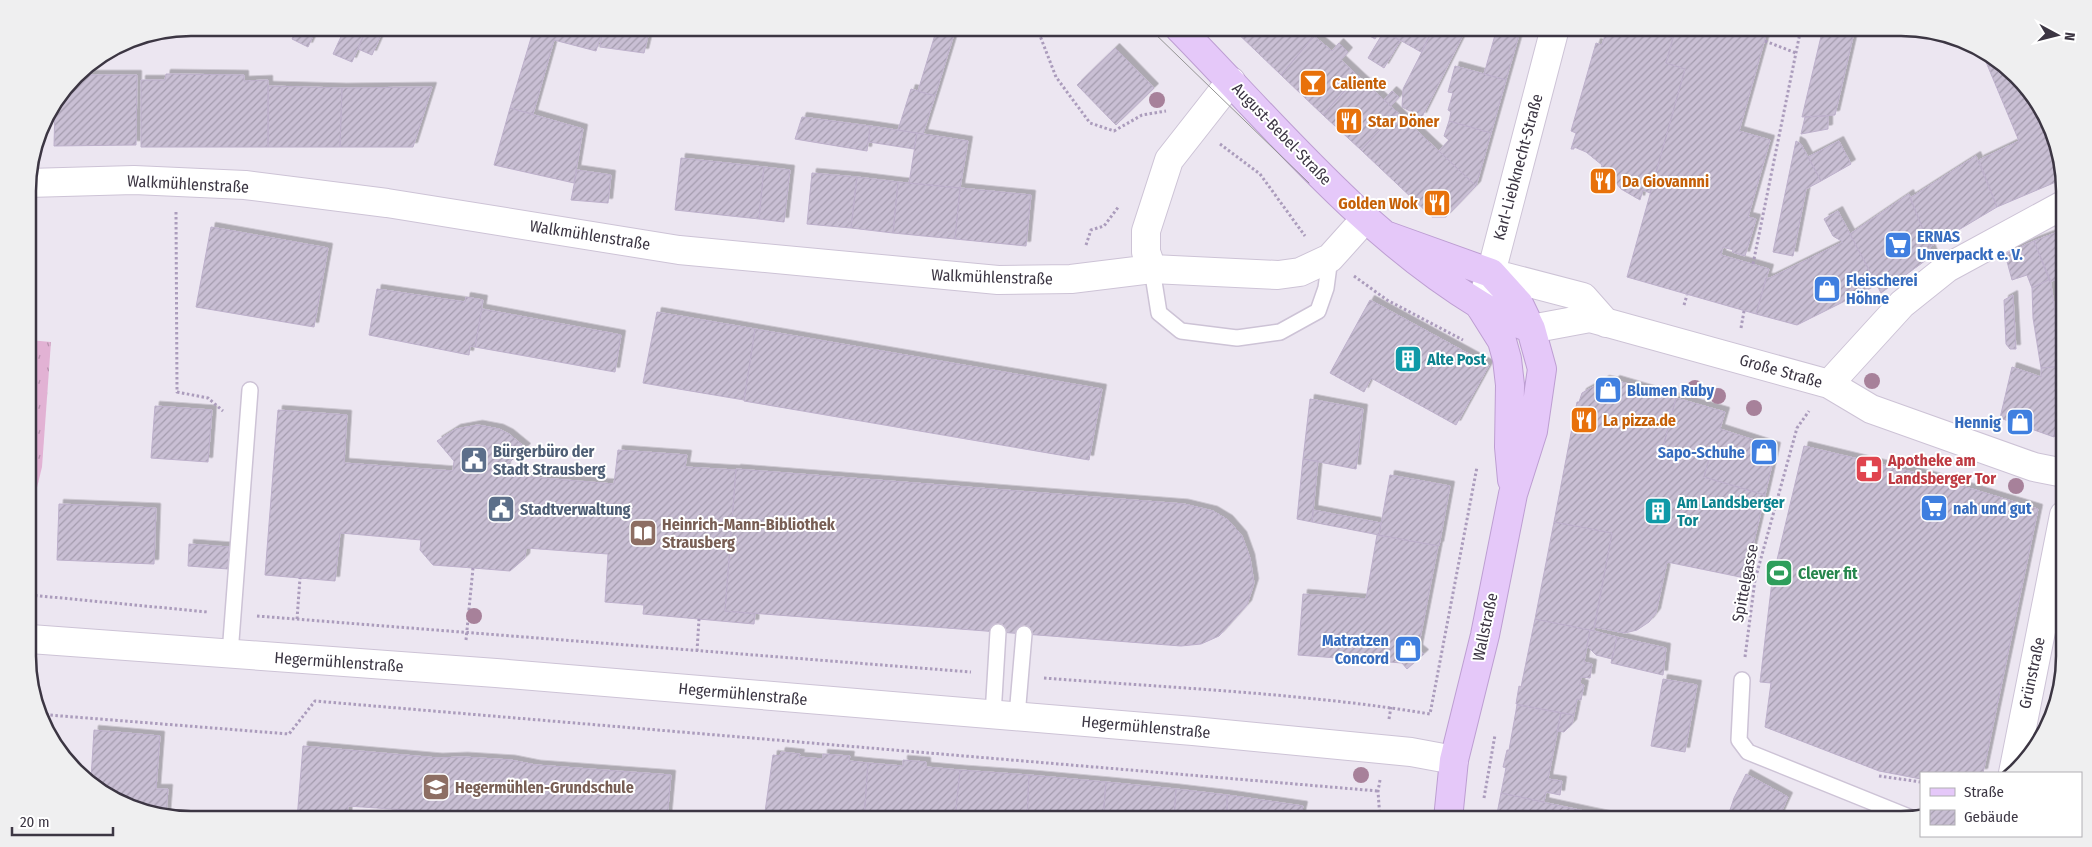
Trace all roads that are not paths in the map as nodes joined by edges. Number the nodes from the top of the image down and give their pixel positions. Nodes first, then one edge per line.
1 (1188, 36) edge
2 (1553, 36) edge
3 (1231, 81) junction
4 (37, 183) edge
5 (2056, 209) edge
6 (1365, 219) junction
7 (1388, 236) junction
8 (1330, 258) junction
9 (1152, 269) junction
10 (1491, 273) junction
11 (1480, 306) junction
12 (1606, 323) junction
13 (1531, 329) junction
14 (1829, 384) junction
15 (250, 390) dead end
16 (2056, 471) edge
17 (1513, 494) junction
18 (2056, 557) edge
19 (998, 632) dead end
20 (1024, 634) dead end
21 (36, 639) edge
22 (230, 654) junction
23 (1742, 680) road end
24 (1005, 716) junction
25 (2018, 757) edge
26 (1454, 760) junction
27 (1449, 810) edge
28 (1892, 810) edge

1 - 3 street, August-Bebel-Straße
2 - 10 street, Karl-Liebknecht-Straße
3 - 6 street, August-Bebel-Straße
3 - 9 street
4 - 9 street, Walkmühlenstraße
5 - 14 street
6 - 7 street, August-Bebel-Straße
6 - 8 street, Walkmühlenstraße
7 - 10 street, August-Bebel-Straße
7 - 11 street, August-Bebel-Straße
8 - 9 street, Walkmühlenstraße
8 - 9 lane
10 - 11 street, Karl-Liebknecht-Straße
10 - 12 street
10 - 13 street, August-Bebel-Straße
11 - 13 street, August-Bebel-Straße
11 - 17 street, Wallstraße
12 - 13 street, Große Straße
12 - 14 street, Große Straße
13 - 17 street, Wallstraße
14 - 16 street, Große Straße
15 - 22 lane
17 - 26 street, Wallstraße
18 - 25 street, Grünstraße
19 - 24 lane
20 - 24 lane
21 - 22 street, Hegermühlenstraße
22 - 24 street, Hegermühlenstraße
23 - 28 lane
24 - 26 street, Hegermühlenstraße
26 - 27 street, Wallstraße

